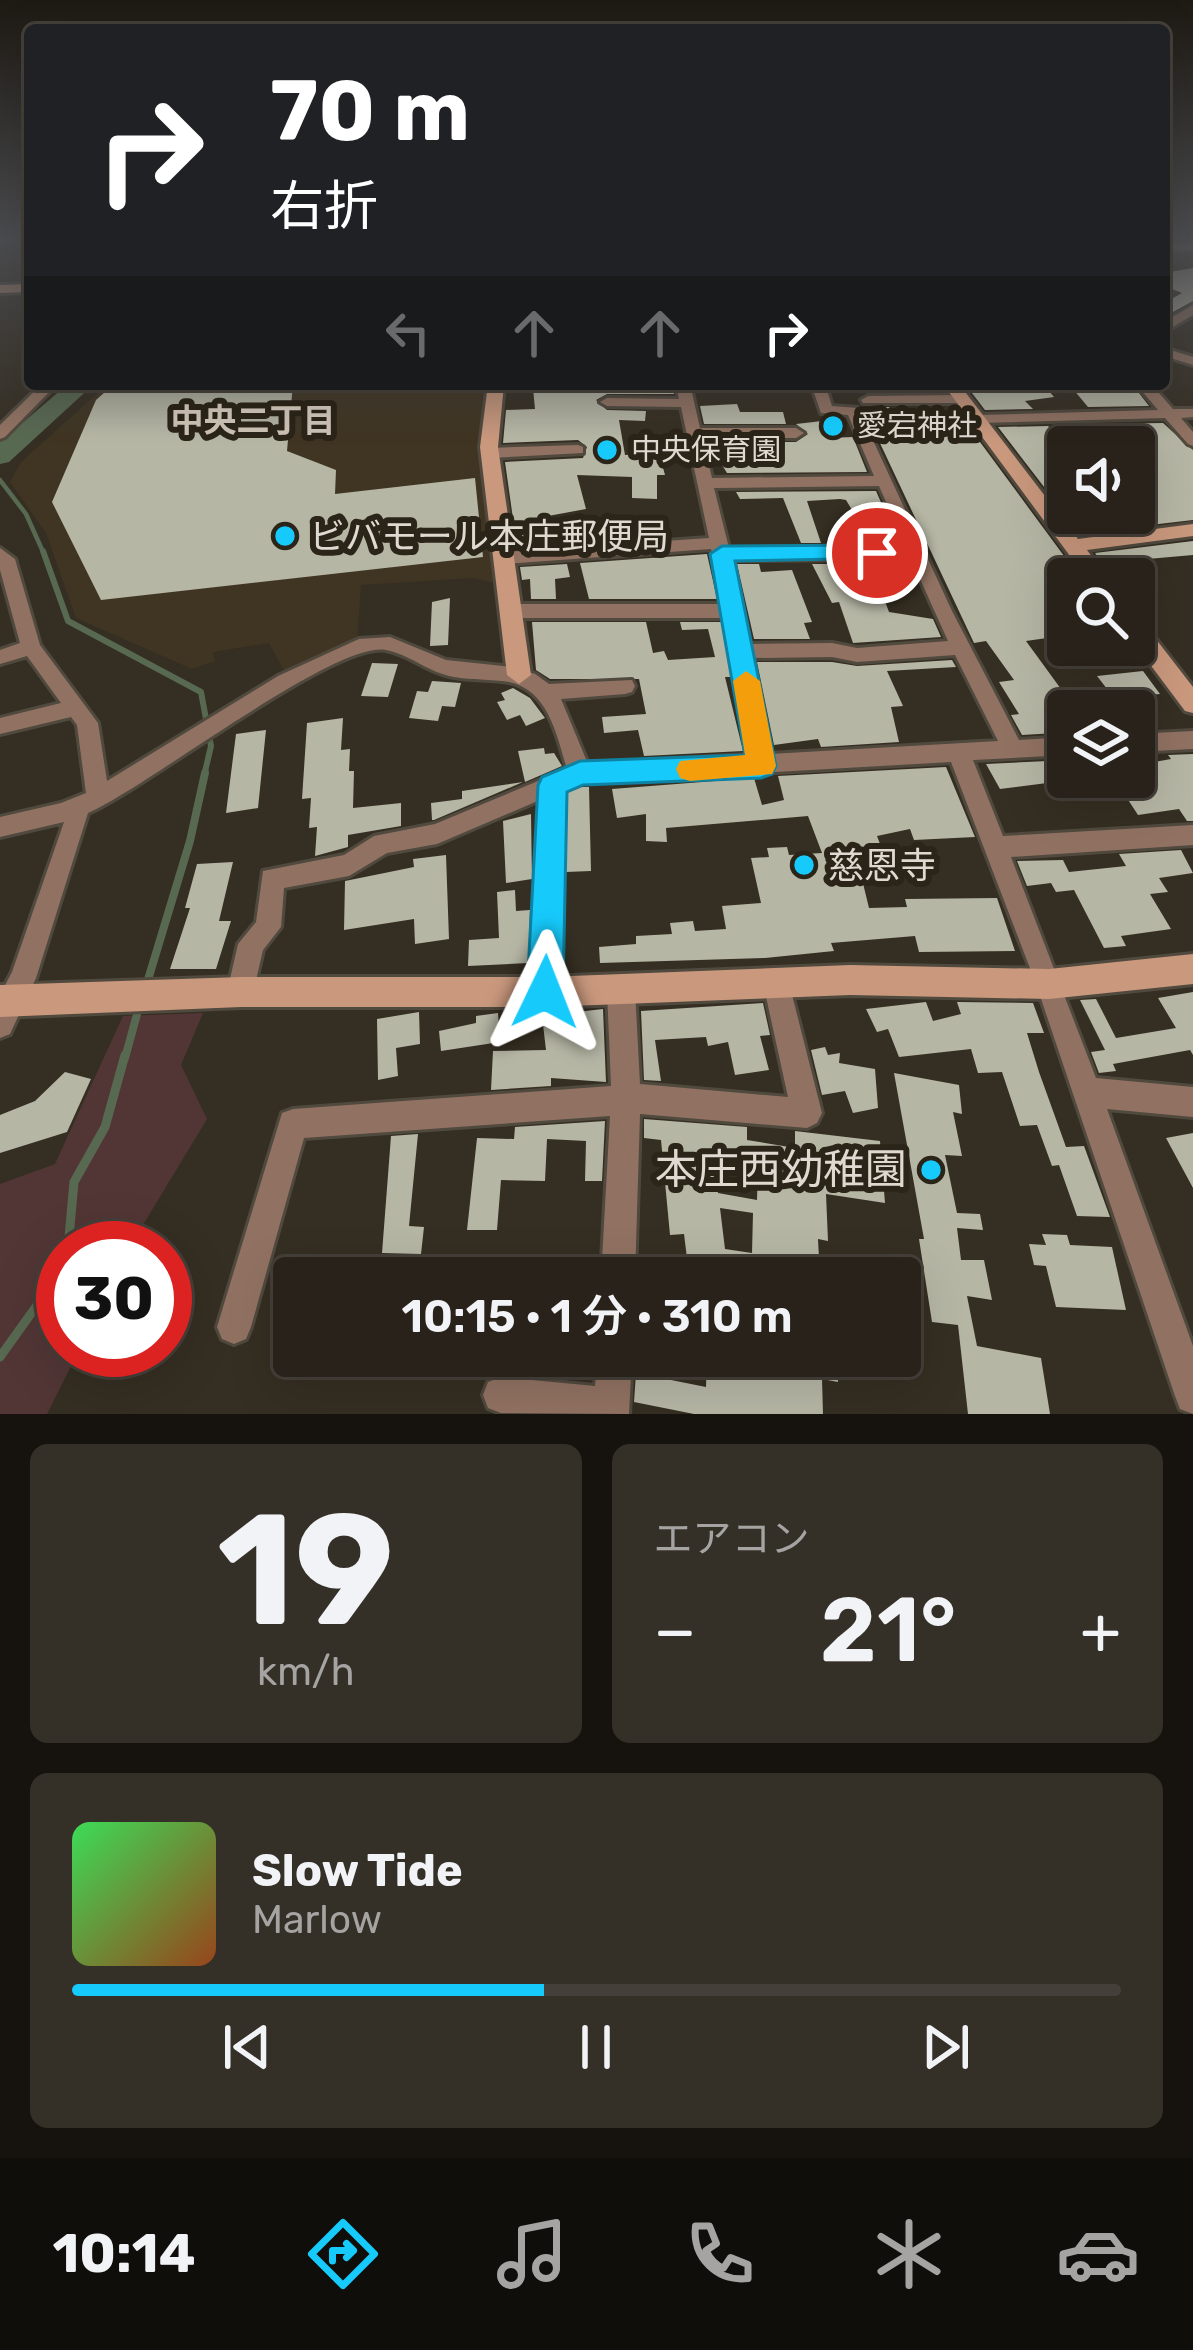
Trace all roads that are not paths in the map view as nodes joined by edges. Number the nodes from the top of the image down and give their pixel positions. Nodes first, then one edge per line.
1 (44, 390) edge
2 (495, 390) edge
3 (684, 390) edge
4 (820, 390) edge
5 (1149, 390) edge
6 (957, 392) edge
7 (868, 400) dead end
8 (607, 402) dead end
9 (687, 403) junction
10 (1193, 413) edge
11 (1173, 414) junction
12 (979, 419) junction
13 (694, 432) junction
14 (796, 433) dead end
15 (0, 434) edge
16 (1193, 441) edge
17 (578, 450) dead end
18 (490, 453) junction
19 (882, 482) junction
20 (706, 483) junction
21 (1193, 530) edge
22 (1072, 546) junction
23 (720, 548) junction
24 (915, 553) junction
25 (0, 555) edge
26 (504, 558) junction
27 (1081, 558) edge
28 (9, 599) edge
29 (513, 611) junction
30 (734, 611) junction
31 (31, 647) junction
32 (961, 647) junction
33 (741, 651) junction
34 (1155, 654) edge
35 (0, 656) edge
36 (519, 675) junction
37 (625, 686) dead end
38 (548, 692) junction
39 (1193, 704) edge
40 (76, 708) junction
41 (0, 726) edge
42 (1193, 740) edge
43 (1155, 741) edge
44 (1047, 747) edge
45 (1013, 749) junction
46 (959, 754) junction
47 (761, 766) junction
48 (580, 773) junction
49 (553, 785) junction
50 (87, 802) junction
51 (0, 827) edge
52 (1193, 835) edge
53 (995, 847) junction
54 (1193, 969) edge
55 (776, 983) junction
56 (1049, 984) junction
57 (621, 990) junction
58 (241, 992) junction
59 (545, 992) junction
60 (4, 1008) edge
61 (1087, 1092) junction
62 (625, 1101) junction
63 (1193, 1102) edge
64 (619, 1257) edge
65 (234, 1328) dead end
66 (613, 1377) edge
67 (501, 1395) dead end
68 (1193, 1396) edge
69 (611, 1410) edge

1 - 15 street
2 - 18 street
3 - 9 street
4 - 19 street
5 - 11 street
6 - 7 street
6 - 12 street
8 - 9 street
9 - 13 street
10 - 11 street
11 - 12 street
11 - 16 street
12 - 22 street
13 - 14 street
13 - 20 street
17 - 18 street
18 - 26 street
19 - 20 street
19 - 24 street
20 - 23 street
21 - 22 street
22 - 27 street
23 - 24 street
23 - 26 street
23 - 30 street
24 - 32 street
25 - 28 street
26 - 29 street
28 - 31 street
29 - 30 street
29 - 36 street
30 - 33 street
31 - 35 street
31 - 40 street
32 - 33 street
32 - 45 street
33 - 47 street
34 - 39 street
36 - 38 street
36 - 50 street
37 - 38 street
38 - 48 street
40 - 41 street
40 - 50 street
42 - 43 street
44 - 45 street
45 - 46 street
46 - 47 street
46 - 53 street
47 - 48 street
48 - 49 street
49 - 58 street
49 - 59 street
50 - 51 street
50 - 60 street
52 - 53 street
53 - 56 street
54 - 56 street
55 - 56 street
55 - 57 street
55 - 62 street
56 - 61 street
57 - 59 street
57 - 62 street
58 - 59 street
58 - 60 street
61 - 63 street
61 - 68 street
62 - 64 street
62 - 65 street
66 - 69 street
67 - 69 street

